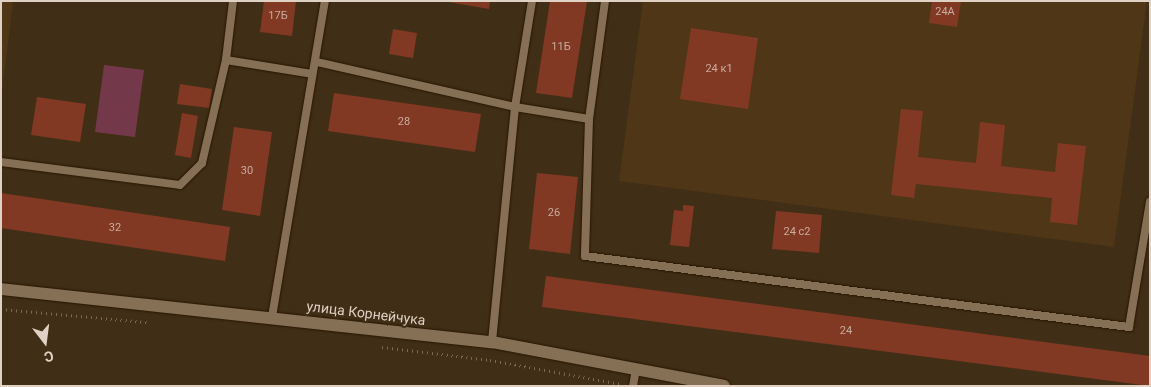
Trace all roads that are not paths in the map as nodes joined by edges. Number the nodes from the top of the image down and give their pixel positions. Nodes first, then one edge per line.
1 (233, 1) edge
2 (325, 1) edge
3 (532, 1) edge
4 (605, 1) edge
5 (226, 60) junction
6 (317, 62) junction
7 (312, 74) junction
8 (516, 107) junction
9 (589, 119) junction
10 (1, 162) edge
11 (1150, 202) edge
12 (1, 289) edge
13 (272, 317) junction
14 (492, 342) junction
15 (636, 369) junction
16 (633, 386) edge
17 (724, 386) edge

1 - 5 lane
2 - 6 lane
3 - 8 lane
4 - 9 lane
5 - 7 lane
5 - 10 lane
6 - 7 lane
6 - 8 lane
7 - 13 lane
8 - 9 lane
8 - 14 lane
9 - 11 lane
12 - 13 street, улица Корнейчука
13 - 14 street, улица Корнейчука
14 - 15 street, улица Корнейчука
15 - 16 lane
15 - 17 street, улица Корнейчука

